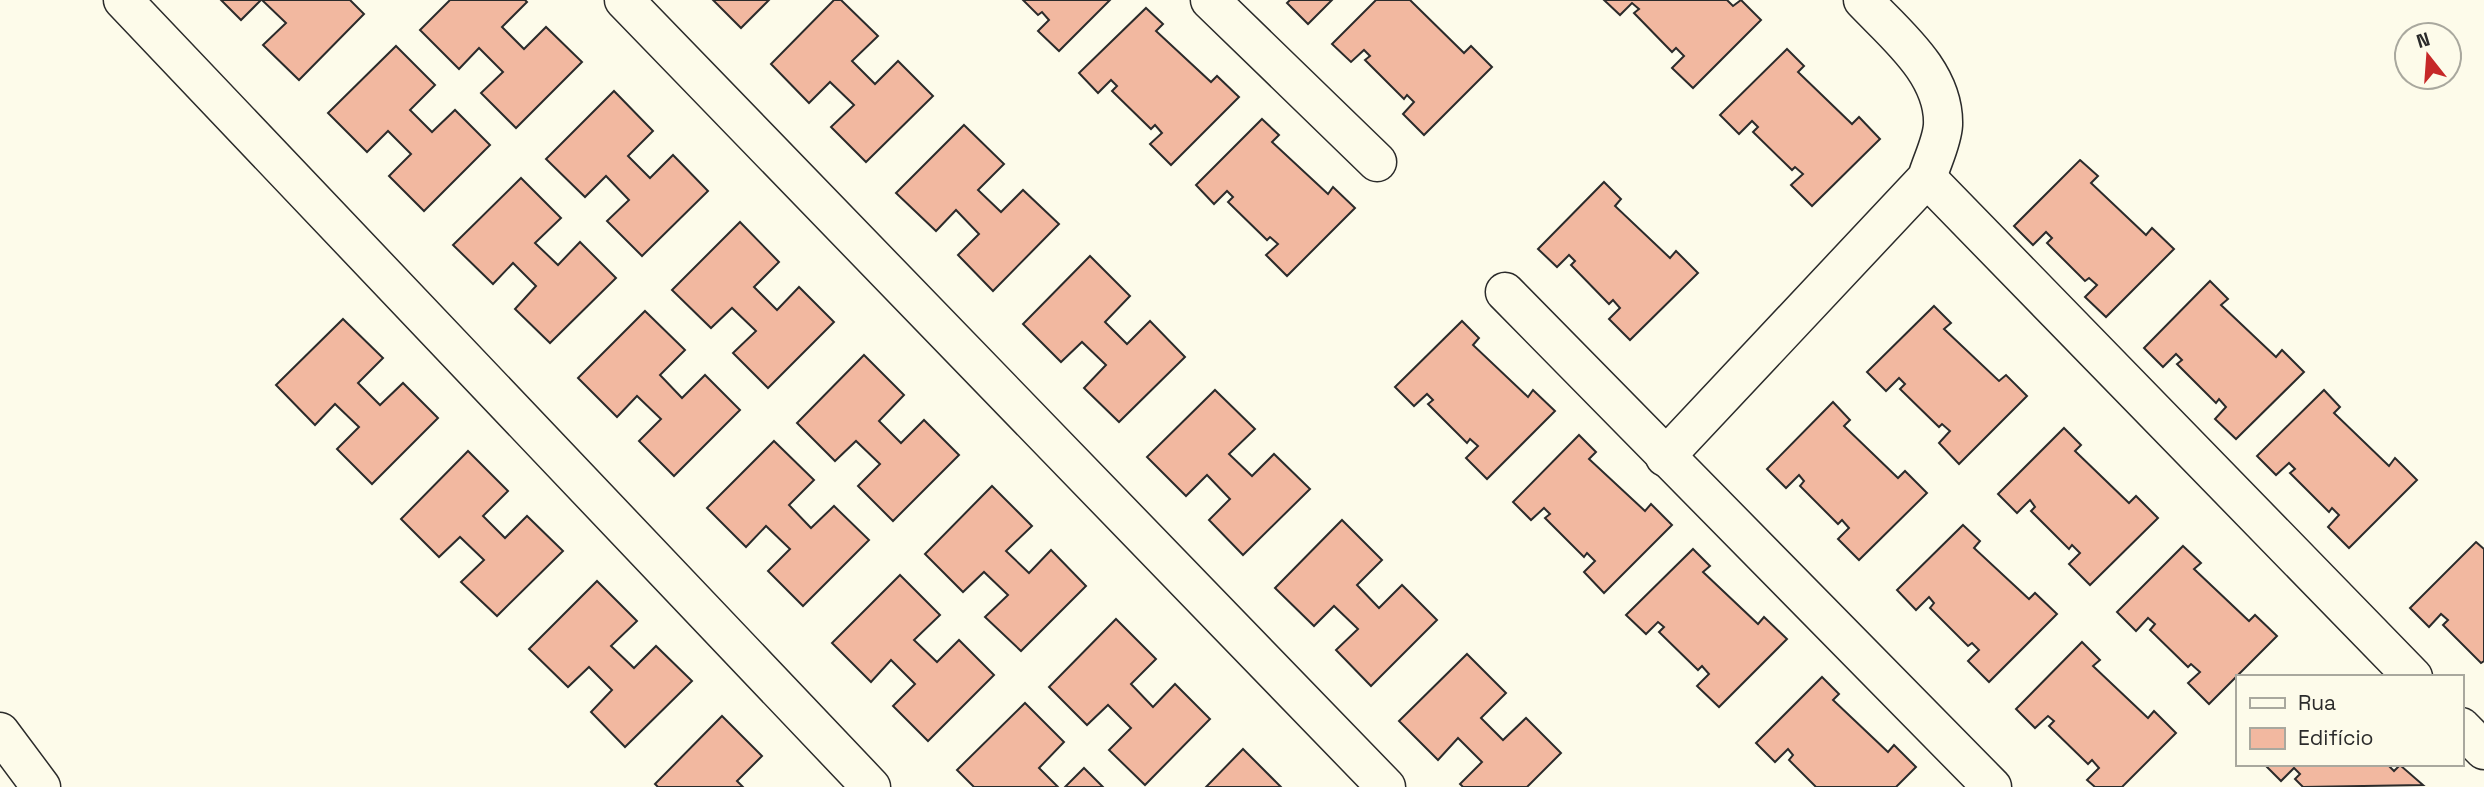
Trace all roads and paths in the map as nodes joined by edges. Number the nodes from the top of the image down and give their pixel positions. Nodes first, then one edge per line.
1 (123, 0) edge
2 (624, 0) edge
3 (1210, 0) edge
4 (1863, 0) edge
5 (1377, 162) dead end
6 (1927, 178) junction
7 (1505, 292) dead end
8 (1665, 457) junction
9 (2411, 675) edge
10 (2463, 729) edge
11 (0, 732) edge
12 (2484, 750) edge
13 (41, 787) edge
14 (871, 787) edge
15 (1386, 787) edge
16 (1992, 787) edge

1 - 14 street
2 - 15 street
3 - 5 street
4 - 6 street
6 - 8 street
6 - 9 street
7 - 8 street
8 - 16 street
10 - 12 street
11 - 13 street

